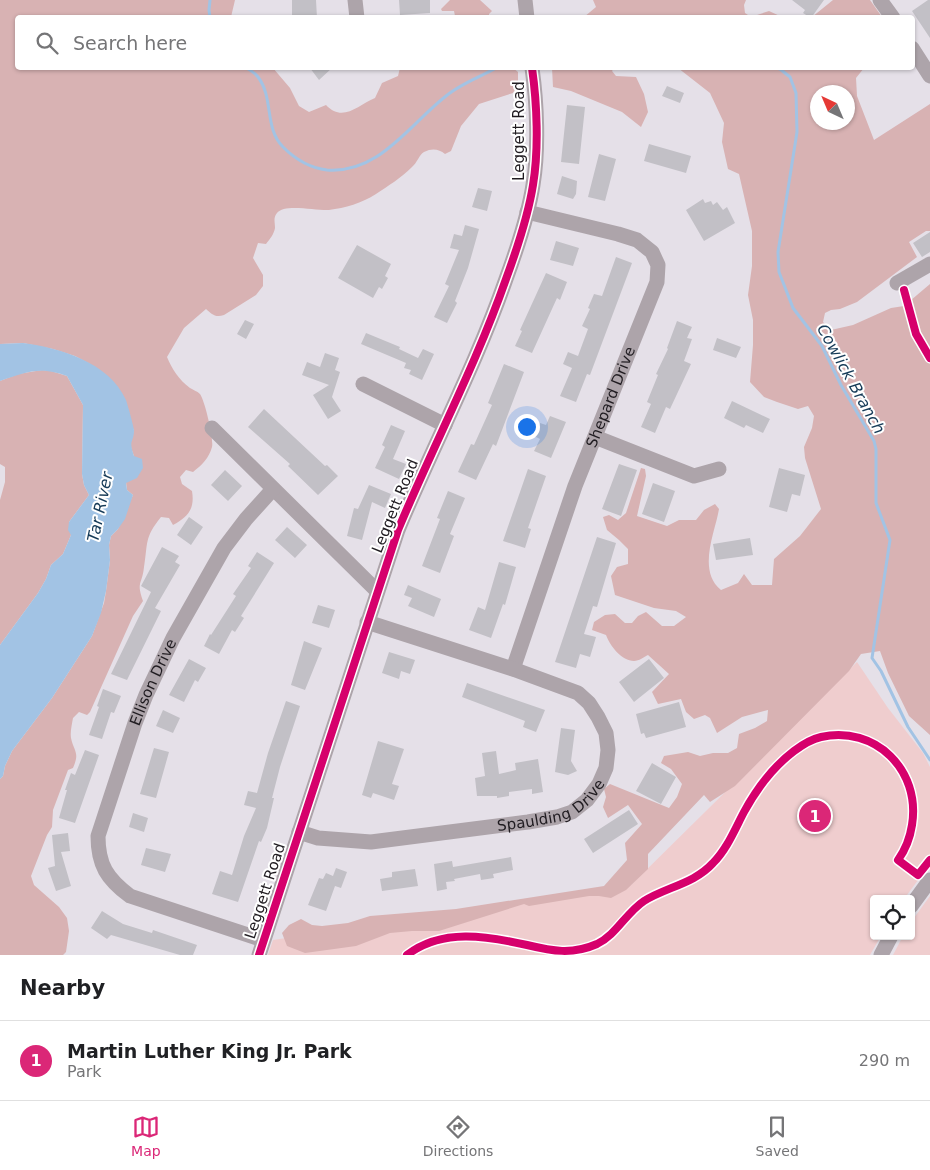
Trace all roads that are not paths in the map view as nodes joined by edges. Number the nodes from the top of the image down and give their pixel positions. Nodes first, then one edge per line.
1 (355, 0) edge
2 (525, 0) edge
3 (880, 0) edge
4 (357, 15) edge
5 (527, 15) edge
6 (891, 15) edge
7 (915, 53) edge
8 (532, 70) edge
9 (930, 76) edge
10 (528, 212) junction
11 (930, 264) edge
12 (897, 283) dead end
13 (363, 384) dead end
14 (445, 425) junction
15 (212, 428) dead end
16 (595, 437) junction
17 (719, 469) dead end
18 (273, 489) junction
19 (377, 591) junction
20 (367, 622) junction
21 (514, 669) junction
22 (299, 832) junction
23 (930, 880) edge
24 (915, 901) edge
25 (890, 940) edge
26 (261, 948) edge
27 (881, 955) edge

1 - 4 street
2 - 5 street
3 - 6 street
7 - 9 street
8 - 10 street, Leggett Road
10 - 14 street, Leggett Road
10 - 16 street, Shepard Drive
11 - 12 street
13 - 14 street
14 - 19 street, Leggett Road
15 - 18 street
16 - 17 street
16 - 21 street, Shepard Drive
18 - 19 street
18 - 26 street, Ellison Drive
19 - 20 street, Leggett Road
20 - 21 street, Spaulding Drive
20 - 22 street, Leggett Road
21 - 22 street, Spaulding Drive
22 - 26 street, Leggett Road
23 - 24 street
25 - 27 street

